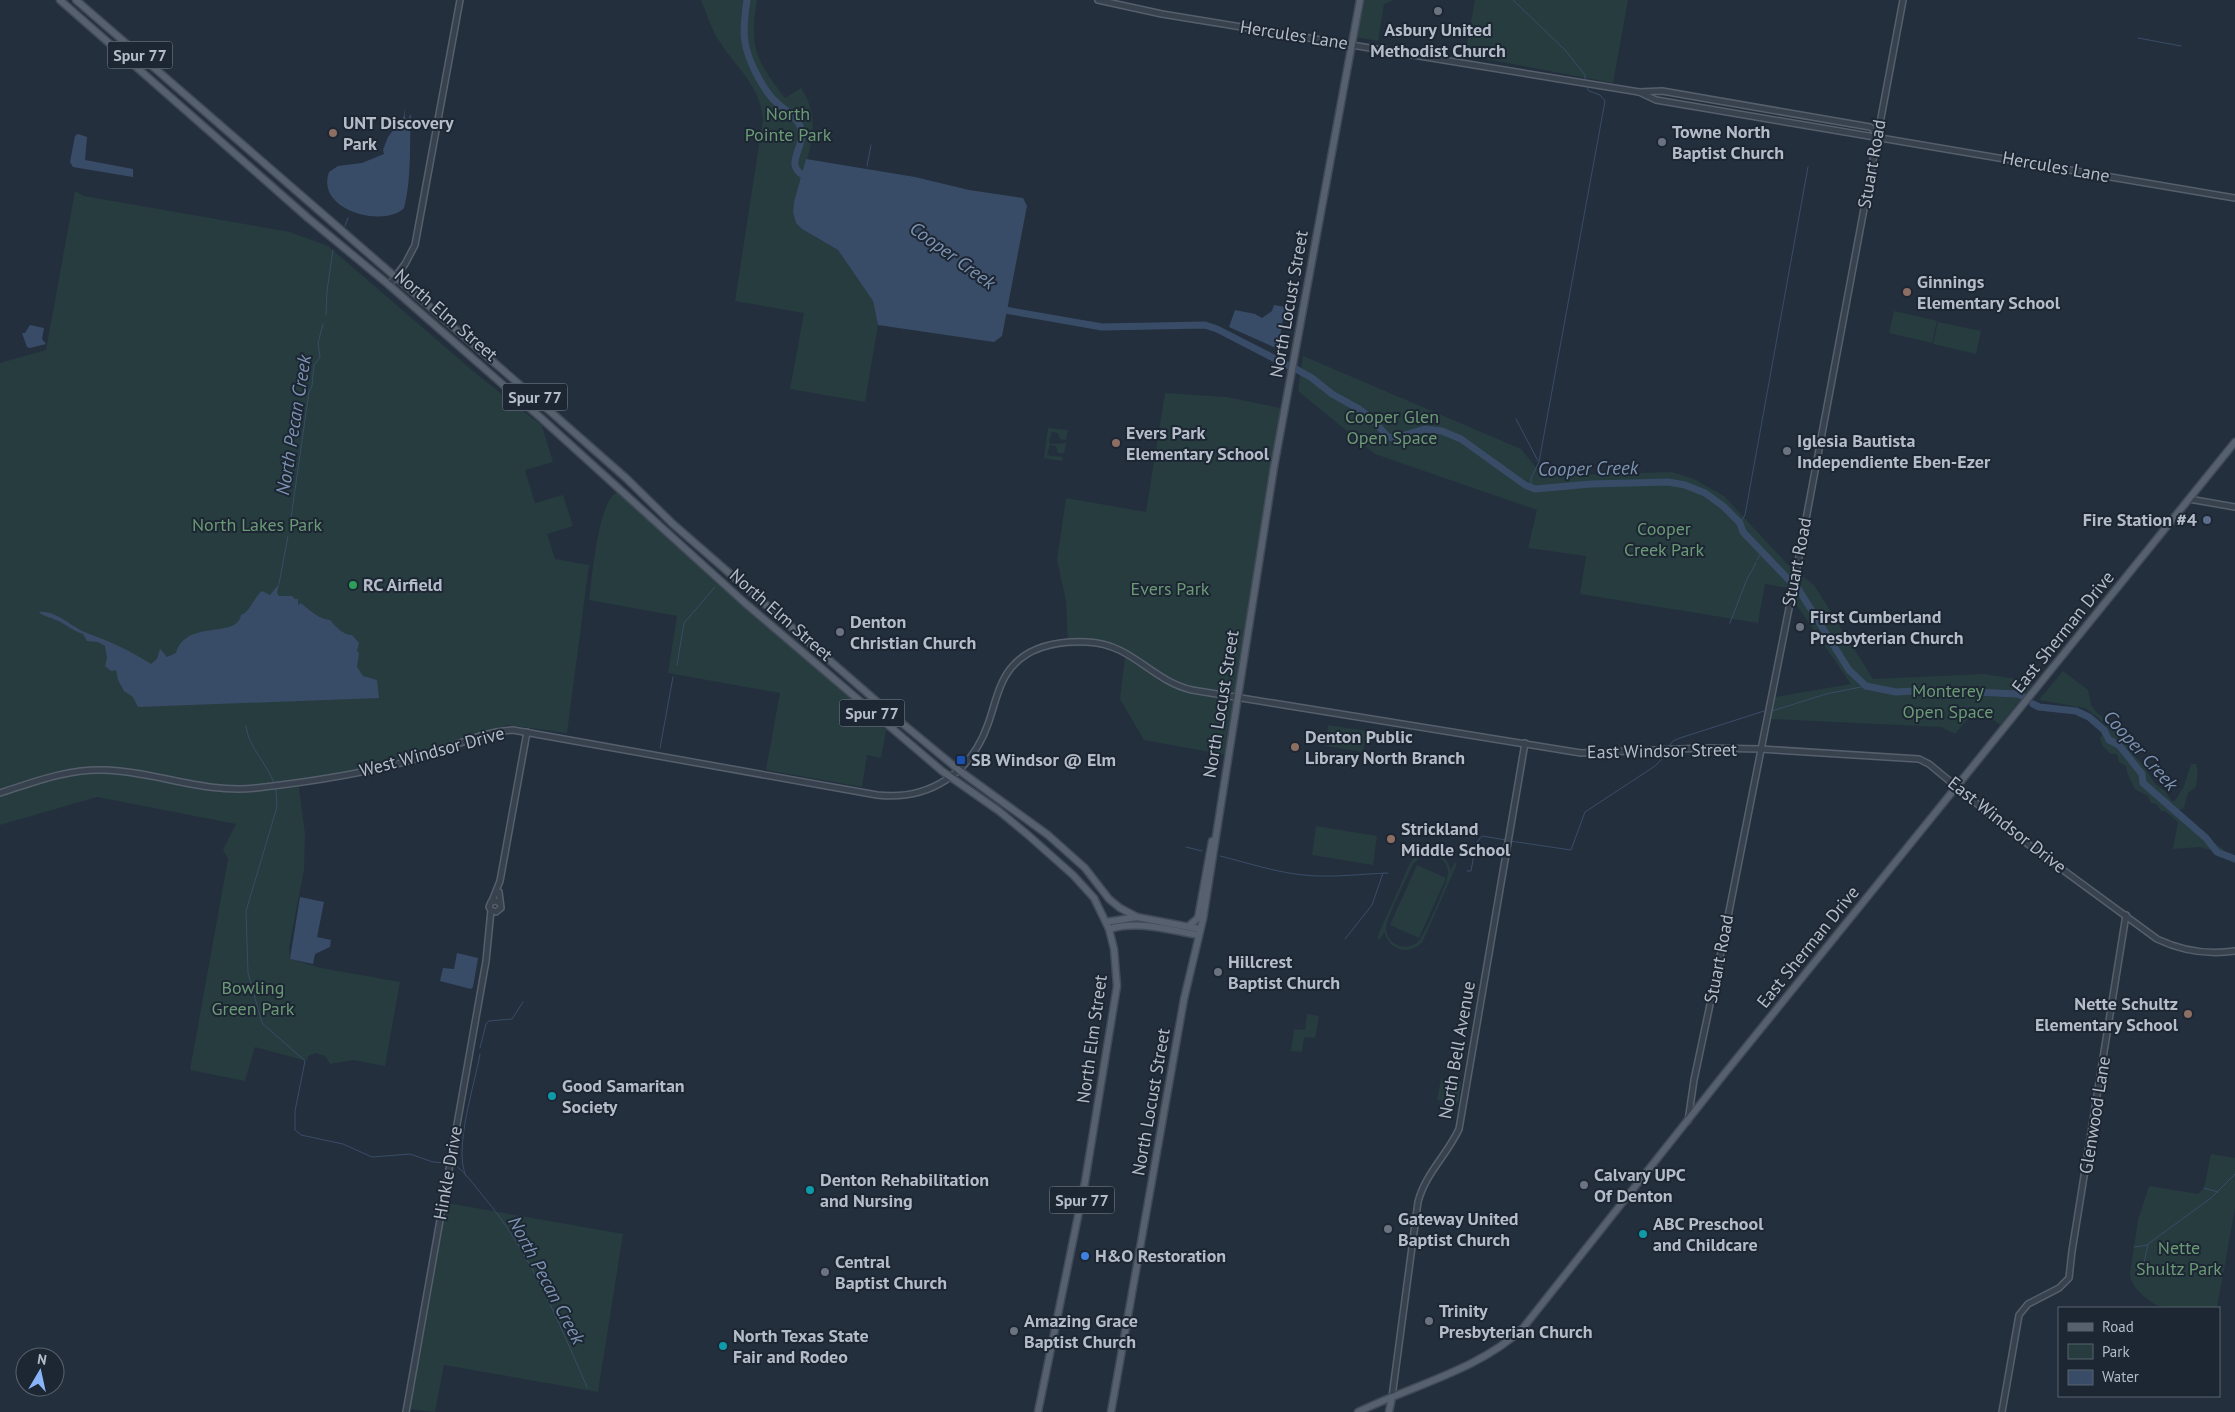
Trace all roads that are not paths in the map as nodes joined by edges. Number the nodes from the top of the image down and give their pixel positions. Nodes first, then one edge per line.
1 (60, 0) edge
2 (76, 0) edge
3 (460, 0) edge
4 (1098, 0) edge
5 (1360, 0) edge
6 (1903, 0) edge
7 (1352, 44) junction
8 (1639, 92) junction
9 (1876, 137) junction
10 (2235, 198) edge
11 (396, 277) junction
12 (389, 285) junction
13 (2235, 442) edge
14 (2189, 499) junction
15 (2235, 507) edge
16 (1238, 697) junction
17 (527, 732) junction
18 (1525, 743) junction
19 (1760, 749) junction
20 (960, 771) junction
21 (951, 778) junction
22 (1957, 787) junction
23 (0, 792) edge
24 (1216, 830) junction
25 (500, 880) junction
26 (492, 901) junction
27 (500, 902) junction
28 (494, 911) junction
29 (2126, 915) junction
30 (1137, 916) junction
31 (1190, 925) junction
32 (1108, 926) junction
33 (1199, 932) junction
34 (2235, 951) edge
35 (1688, 1123) junction
36 (1392, 1397) junction
37 (406, 1412) edge
38 (1038, 1412) edge
39 (1111, 1412) edge
40 (1358, 1412) edge
41 (1389, 1412) edge
42 (2002, 1412) edge

1 - 12 main road, North Elm Street / Spur 77
2 - 11 main road, North Elm Street / Spur 77
3 - 11 street
4 - 7 street, Hercules Lane
5 - 7 main road, North Locust Street
6 - 9 street, Stuart Road
7 - 8 street, Hercules Lane
7 - 16 main road, North Locust Street
8 - 9 street, Hercules Lane
8 - 9 street, Hercules Lane
9 - 10 street, Hercules Lane
9 - 19 street, Stuart Road
11 - 12 street
11 - 20 main road, North Elm Street / Spur 77
12 - 21 main road, North Elm Street / Spur 77
13 - 14 main road, East Sherman Drive
14 - 15 street
14 - 22 main road, East Sherman Drive
16 - 18 street, East Windsor Street
16 - 20 street, West Windsor Drive
16 - 24 main road, North Locust Street
17 - 21 street, West Windsor Drive
17 - 23 street, West Windsor Drive
17 - 25 street
18 - 19 street, East Windsor Street
18 - 36 street, North Bell Avenue
19 - 22 street, East Windsor Drive
19 - 35 street, Stuart Road
20 - 21 street, West Windsor Drive
20 - 30 main road, North Elm Street / Spur 77
21 - 32 main road, North Elm Street / Spur 77
22 - 29 street, East Windsor Drive
22 - 35 main road, East Sherman Drive
24 - 31 main road
24 - 33 main road, North Locust Street
25 - 26 street
25 - 27 street
26 - 27 street
26 - 28 street
27 - 28 street
28 - 37 street, Hinkle Drive
29 - 34 street, East Windsor Drive
29 - 42 street, Glenwood Lane
30 - 31 main road, Spur 77
30 - 32 main road
31 - 33 main road, Spur 77
32 - 33 main road
32 - 38 main road, North Elm Street / Spur 77
33 - 39 main road, North Locust Street
35 - 36 main road, East Sherman Drive
36 - 40 main road, East Sherman Drive
36 - 41 main road, North Bell Avenue

